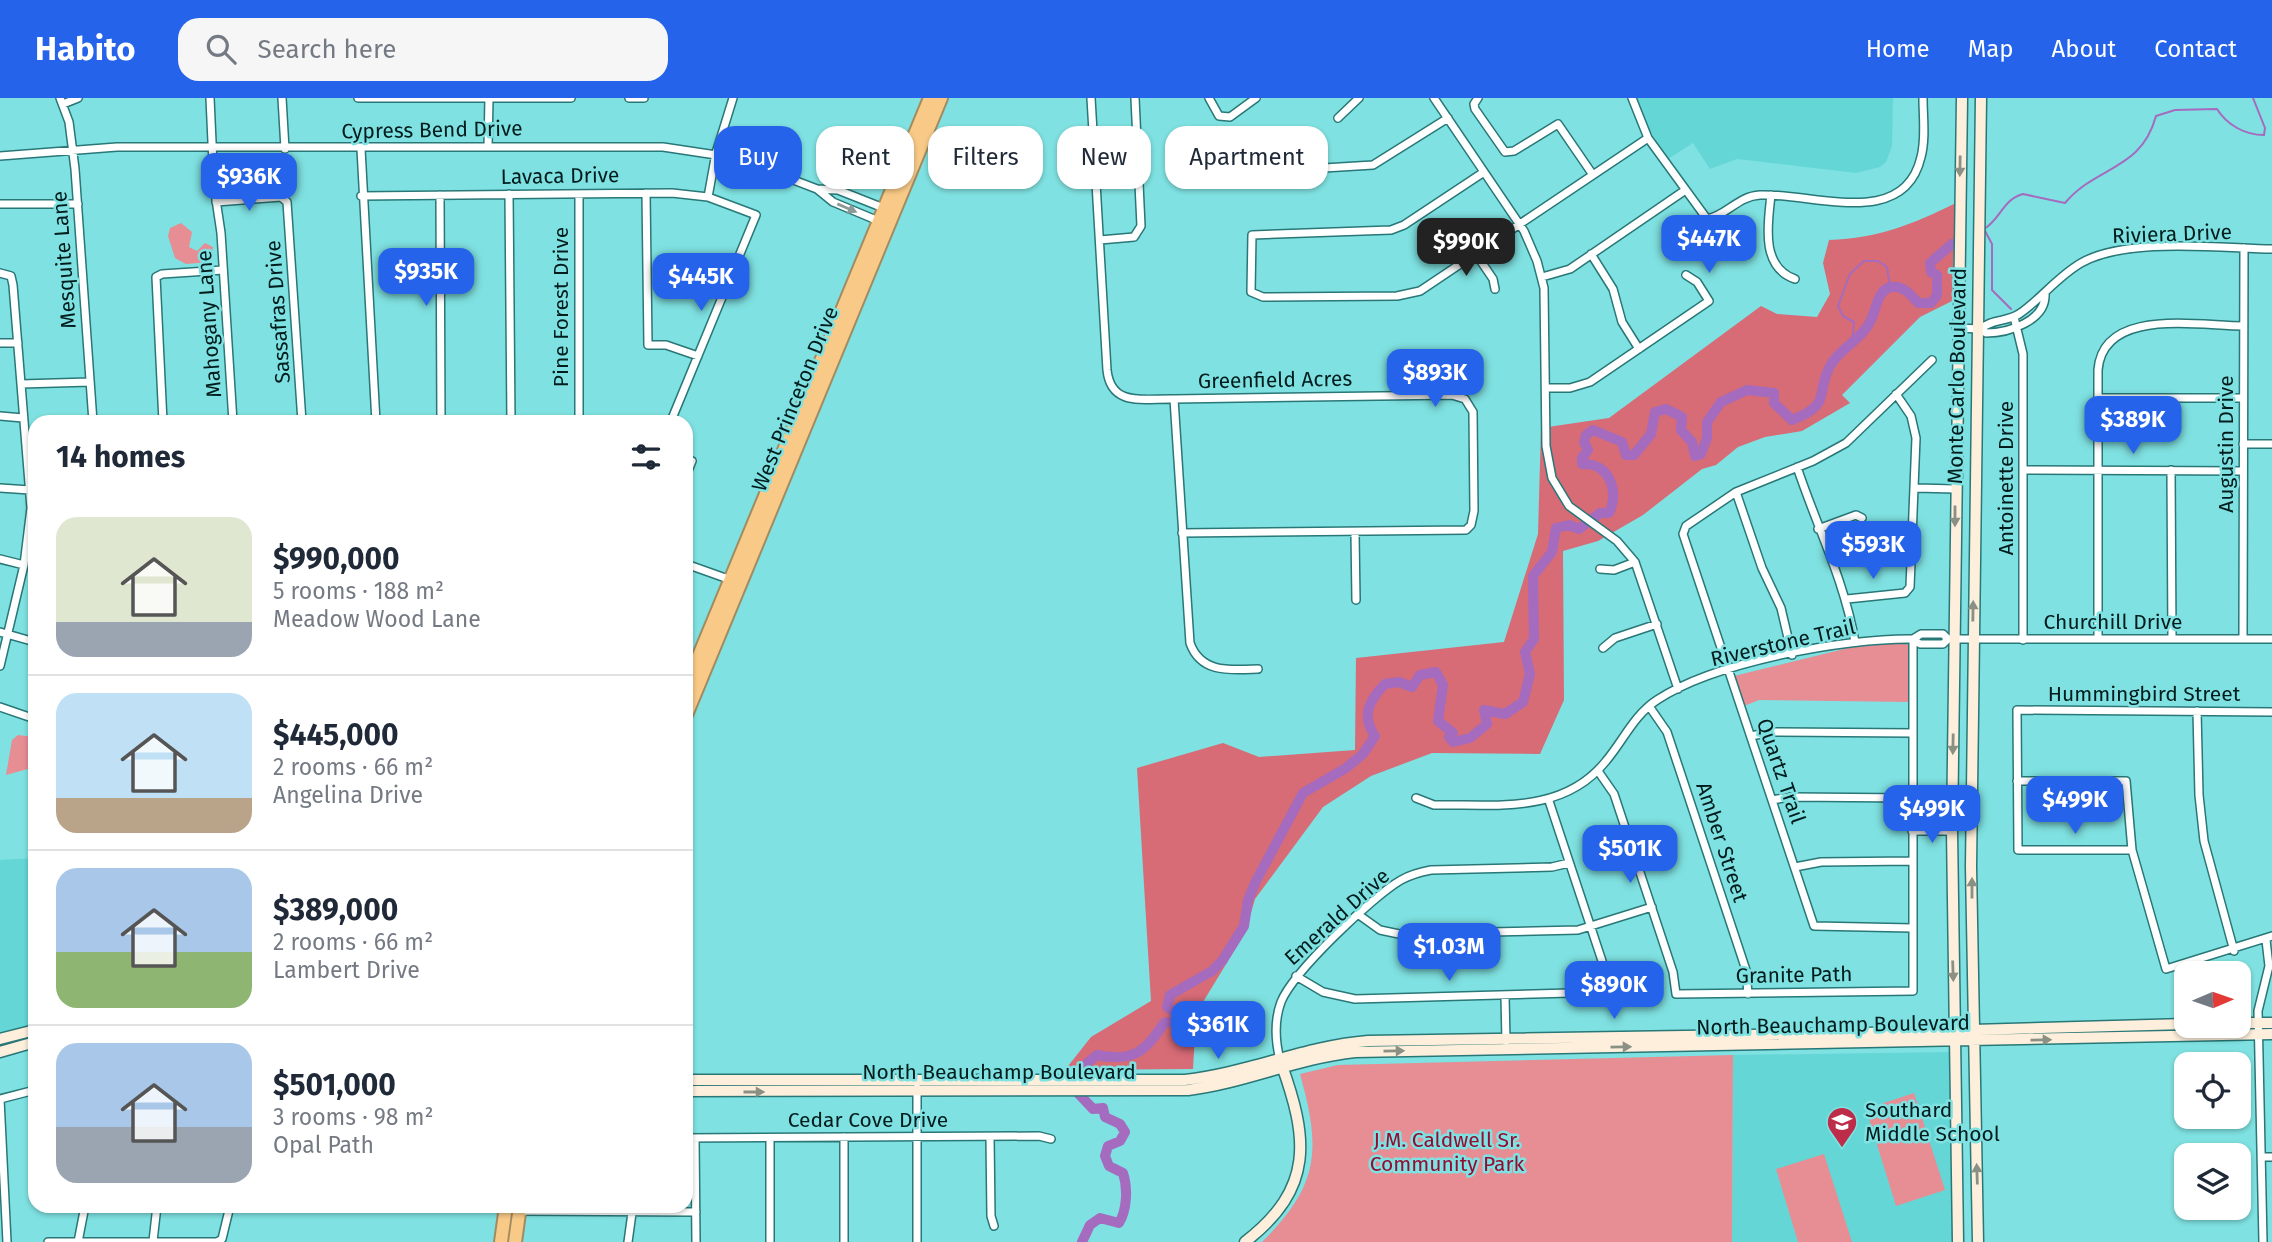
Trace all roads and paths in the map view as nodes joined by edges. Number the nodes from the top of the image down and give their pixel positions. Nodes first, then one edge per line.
1 (78, 98) edge
2 (210, 98) edge
3 (282, 98) edge
4 (358, 98) edge
5 (422, 98) edge
6 (489, 98) edge
7 (571, 98) edge
8 (629, 98) edge
9 (644, 98) edge
10 (733, 98) edge
11 (930, 98) edge
12 (941, 98) edge
13 (1091, 98) edge
14 (1135, 98) edge
15 (1209, 98) edge
16 (1256, 98) edge
17 (1359, 98) edge
18 (1434, 98) edge
19 (1478, 98) edge
20 (1632, 98) edge
21 (1923, 98) edge
22 (1962, 98) edge
23 (1981, 98) edge
24 (62, 101) edge
25 (1338, 118) dead end
26 (1448, 118) junction
27 (724, 126) edge
28 (1648, 138) junction
29 (488, 147) junction
30 (214, 149) junction
31 (285, 149) junction
32 (360, 149) junction
33 (72, 152) junction
34 (714, 153) edge
35 (0, 156) edge
36 (714, 164) edge
37 (1328, 168) edge
38 (1484, 172) junction
39 (1593, 175) junction
40 (817, 189) joint
41 (1684, 191) junction
42 (646, 193) junction
43 (509, 194) junction
44 (579, 194) junction
45 (440, 195) junction
46 (1771, 195) junction
47 (361, 196) junction
48 (708, 197) junction
49 (216, 202) junction
50 (0, 204) edge
51 (78, 204) junction
52 (888, 210) junction
53 (882, 223) junction
54 (1520, 225) junction
55 (1100, 240) junction
56 (2244, 248) junction
57 (2272, 249) edge
58 (1476, 254) junction
59 (1591, 254) junction
60 (223, 270) junction
61 (0, 273) edge
62 (1686, 275) dead end
63 (1542, 277) junction
64 (1795, 279) dead end
65 (1495, 289) dead end
66 (2045, 293) junction
67 (2014, 317) junction
68 (2243, 326) junction
69 (2018, 327) junction
70 (1956, 328) junction
71 (1979, 329) junction
72 (0, 343) edge
73 (18, 343) junction
74 (1639, 349) junction
75 (698, 356) junction
76 (1932, 360) dead end
77 (90, 382) junction
78 (21, 384) junction
79 (1546, 388) junction
80 (1896, 394) junction
81 (2098, 398) junction
82 (2243, 398) junction
83 (1174, 399) junction
84 (92, 415) edge
85 (163, 415) edge
86 (233, 415) edge
87 (301, 415) edge
88 (375, 415) edge
89 (441, 415) edge
90 (511, 415) edge
91 (579, 415) edge
92 (673, 415) edge
93 (0, 416) edge
94 (23, 418) junction
95 (2243, 444) junction
96 (2272, 444) edge
97 (1797, 467) junction
98 (28, 469) edge
99 (2023, 470) junction
100 (2098, 470) junction
101 (2171, 470) junction
102 (2243, 471) junction
103 (0, 488) edge
104 (1916, 488) junction
105 (1955, 489) junction
106 (28, 490) edge
107 (1736, 492) junction
108 (1862, 518) dead end
109 (1818, 529) junction
110 (1182, 533) junction
111 (1355, 533) junction
112 (28, 541) edge
113 (0, 559) edge
114 (1635, 562) junction
115 (24, 565) junction
116 (693, 567) edge
117 (1600, 569) dead end
118 (736, 582) junction
119 (1847, 599) junction
120 (1356, 600) dead end
121 (1657, 624) junction
122 (4, 633) edge
123 (1913, 639) junction
124 (1951, 639) junction
125 (2098, 639) junction
126 (2172, 639) junction
127 (2243, 639) junction
128 (2272, 639) edge
129 (28, 640) edge
130 (1973, 640) junction
131 (2023, 640) junction
132 (1854, 642) junction
133 (1603, 648) dead end
134 (1792, 655) junction
135 (0, 666) edge
136 (1258, 669) dead end
137 (1729, 670) junction
138 (693, 672) edge
139 (1678, 689) junction
140 (693, 693) edge
141 (1649, 706) junction
142 (0, 707) edge
143 (2197, 711) junction
144 (2272, 712) edge
145 (28, 717) edge
146 (1913, 733) junction
147 (1751, 736) junction
148 (1598, 771) junction
149 (2018, 781) junction
150 (1912, 798) junction
151 (1416, 799) dead end
152 (1772, 800) junction
153 (1549, 801) junction
154 (1912, 831) junction
155 (1952, 831) junction
156 (2132, 850) junction
157 (1912, 862) junction
158 (1569, 863) junction
159 (1795, 867) junction
160 (1652, 907) junction
161 (1359, 915) junction
162 (1591, 927) junction
163 (1912, 928) junction
164 (2269, 938) edge
165 (2234, 950) junction
166 (1296, 976) junction
167 (1748, 993) junction
168 (1505, 996) junction
169 (2251, 1022) edge
170 (2258, 1022) junction
171 (2272, 1023) edge
172 (2174, 1024) edge
173 (1973, 1029) junction
174 (1955, 1030) junction
175 (28, 1032) edge
176 (2259, 1034) junction
177 (2272, 1034) edge
178 (0, 1039) edge
179 (1955, 1042) junction
180 (1973, 1042) junction
181 (28, 1044) edge
182 (1506, 1044) junction
183 (0, 1052) edge
184 (1282, 1064) junction
185 (693, 1080) edge
186 (917, 1086) junction
187 (1159, 1086) junction
188 (693, 1091) edge
189 (28, 1092) edge
190 (0, 1099) edge
191 (844, 1137) junction
192 (916, 1137) junction
193 (990, 1137) junction
194 (695, 1138) joint
195 (770, 1138) junction
196 (1051, 1139) dead end
197 (2261, 1157) junction
198 (2272, 1157) edge
199 (693, 1212) edge
200 (696, 1212) junction
201 (84, 1213) edge
202 (157, 1213) edge
203 (228, 1213) edge
204 (505, 1213) edge
205 (518, 1213) edge
206 (632, 1213) edge
207 (994, 1226) dead end
208 (2263, 1230) junction
209 (2272, 1230) edge
210 (153, 1241) edge
211 (7, 1242) edge
212 (48, 1242) edge
213 (78, 1242) edge
214 (501, 1242) edge
215 (514, 1242) edge
216 (628, 1242) edge
217 (696, 1242) edge
218 (770, 1242) edge
219 (844, 1242) edge
220 (917, 1242) edge
221 (1245, 1242) edge
222 (1958, 1242) edge
223 (1978, 1242) edge
224 (2263, 1242) edge

1 - 24 street
2 - 30 street, Mahogany Lane
3 - 31 street
4 - 5 street
5 - 6 street
6 - 7 street
6 - 29 street
8 - 9 street
10 - 27 street
11 - 52 highway, West Princeton Drive
12 - 52 highway, West Princeton Drive
13 - 55 street
14 - 55 street
15 - 16 street
17 - 25 street
18 - 26 street
19 - 39 street
20 - 28 street
21 - 46 street
22 -> 70 street, Monte Carlo Boulevard
23 - 71 street, Monte Carlo Boulevard
24 - 33 street, Mesquite Lane
26 - 37 street
26 - 38 street
28 - 39 street
28 - 41 street
29 - 32 street, Cypress Bend Drive
29 - 34 street, Cypress Bend Drive
30 - 31 street, Cypress Bend Drive
30 - 33 street, Cypress Bend Drive
30 - 49 street, Mahogany Lane
31 - 32 street, Cypress Bend Drive
32 - 47 street
33 - 35 street, Cypress Bend Drive
33 - 51 street, Mesquite Lane
36 - 48 street
38 - 54 street
38 - 58 street
39 - 54 street
40 - 52 street, Cypress Bend Drive
40 -> 53 street, Cypress Bend Drive
41 - 46 street
41 - 59 street
42 - 44 street, Lavaca Drive
42 - 48 street, Lavaca Drive
42 - 75 street
43 - 44 street, Lavaca Drive
43 - 45 street, Lavaca Drive
43 - 90 street
44 - 91 street, Pine Forest Drive
45 - 47 street, Lavaca Drive
45 - 89 street
46 - 64 street
47 - 88 street
48 - 75 street, Lavaca Drive
49 - 60 street, Mahogany Lane
49 - 87 street, Sassafras Drive
50 - 51 street
51 - 77 street, Mesquite Lane
52 - 53 highway, West Princeton Drive
53 - 118 highway, West Princeton Drive
54 - 58 street
54 - 63 street
55 - 83 street, Greenfield Acres
56 - 57 street, Riviera Drive
56 - 66 street, Riviera Drive
56 - 68 street, Augustin Drive
58 - 65 street
59 - 63 street
59 - 74 street
60 - 85 street
60 - 86 street, Mahogany Lane
61 - 73 street
62 - 74 street
63 - 79 street
66 - 67 street, Riviera Drive
66 - 69 street, Riviera Drive
67 - 69 street, Antoinette Drive
67 - 71 street, Riviera Drive
68 - 81 street
68 - 82 street, Augustin Drive
69 - 71 street, Riviera Drive
69 - 99 street, Antoinette Drive
70 - 71 street, Riviera Drive
70 - 105 street, Monte Carlo Boulevard
130 -> 71 street, Monte Carlo Boulevard
72 - 73 street
73 - 78 street
74 - 79 street
75 - 92 street
76 - 80 street
77 - 78 street
77 - 84 street, Mesquite Lane
78 - 94 street
79 - 114 street
80 - 97 street
80 - 104 street
81 - 82 street
81 - 100 street
82 - 95 street, Augustin Drive
83 - 110 street, Greenfield Acres
83 - 111 street, Greenfield Acres
93 - 94 street
94 - 98 street
95 - 96 street
95 - 102 street, Augustin Drive
97 - 107 street
97 - 109 street
99 - 100 street
99 - 131 street, Antoinette Drive
100 - 101 street
100 - 125 street
101 - 102 street
101 - 126 street
102 - 127 street, Augustin Drive
103 - 106 street
104 - 105 street
104 - 119 street
105 -> 124 street, Monte Carlo Boulevard
107 - 134 street
107 - 137 street, Quartz Trail
108 - 109 street
109 - 119 street
110 - 111 street, Greenfield Acres
110 - 136 street, Greenfield Acres
111 - 120 street
112 - 115 street
113 - 115 street
114 - 117 street
114 - 121 street
115 - 122 street
116 - 118 street
118 - 138 highway, West Princeton Drive
118 - 140 highway, West Princeton Drive
119 - 132 street
121 - 133 street
121 - 139 street
122 - 129 street
122 - 135 street
123 - 124 street, Riverstone Trail
123 - 132 street, Riverstone Trail
123 - 146 street
124 - 130 street, Churchill Drive
124 -> 155 street, Monte Carlo Boulevard
125 - 126 street, Churchill Drive
125 - 131 street, Churchill Drive
126 - 127 street, Churchill Drive
127 - 128 street, Churchill Drive
130 - 131 street, Churchill Drive
173 -> 130 street, Monte Carlo Boulevard
132 - 134 street, Riverstone Trail
134 - 137 street, Riverstone Trail
137 - 139 street, Riverstone Trail
137 - 147 street, Quartz Trail
139 - 141 street, Riverstone Trail
141 - 148 street, Riverstone Trail
141 - 167 street, Amber Street
142 - 145 street
143 - 144 street, Hummingbird Street
143 - 149 street, Hummingbird Street
143 - 165 street
146 - 147 street
146 - 150 street
147 - 152 street, Quartz Trail
148 - 153 street, Riverstone Trail
148 - 160 street
149 - 156 street
149 - 156 street
150 - 152 street
150 - 154 street
151 - 153 street, Riverstone Trail
152 - 159 street, Quartz Trail
153 - 158 street
154 - 155 street
154 - 157 street
155 -> 174 street, Monte Carlo Boulevard
156 - 165 street
157 - 159 street
157 - 163 street
158 - 161 street, Emerald Drive
158 - 162 street
159 - 163 street, Quartz Trail
160 - 162 street
160 - 167 street, Granite Path
161 - 162 street
161 - 166 street, Emerald Drive
162 - 168 street
163 - 167 street, Granite Path
164 - 165 street
164 - 170 street
166 - 168 street
166 - 184 street, Emerald Drive
168 - 182 street
169 - 170 street
170 - 171 street
170 - 176 street
172 - 173 street, North Beauchamp Boulevard
173 - 174 street, North Beauchamp Boulevard
173 - 180 street, Monte Carlo Boulevard
174 - 179 street, Monte Carlo Boulevard
174 - 182 street, North Beauchamp Boulevard
175 - 178 street
176 - 177 street, North Beauchamp Boulevard
180 -> 176 street, North Beauchamp Boulevard
176 - 197 street
179 - 180 street, North Beauchamp Boulevard
182 -> 179 street, North Beauchamp Boulevard
179 - 222 street, Monte Carlo Boulevard
223 -> 180 street, Monte Carlo Boulevard
181 - 183 street
182 - 184 street, North Beauchamp Boulevard
184 - 187 street, North Beauchamp Boulevard
184 - 221 street
185 - 186 street, North Beauchamp Boulevard
186 - 187 street, North Beauchamp Boulevard
186 - 187 street, North Beauchamp Boulevard
188 -> 186 street, North Beauchamp Boulevard
186 - 192 street
189 - 190 street
190 - 211 street
191 - 192 street, Cedar Cove Drive
191 - 195 street, Cedar Cove Drive
191 - 219 street
192 - 193 street, Cedar Cove Drive
192 - 220 street
193 - 196 street, Cedar Cove Drive
193 - 207 street
194 - 195 street, Cedar Cove Drive
194 - 200 street
195 - 218 street
197 - 198 street
197 - 208 street
199 - 200 street
200 - 217 street
201 - 213 street
202 - 210 street
203 - 210 street
204 - 214 highway
205 - 215 highway
206 - 216 street
208 - 209 street
208 - 224 street
210 - 213 street
212 - 213 street

